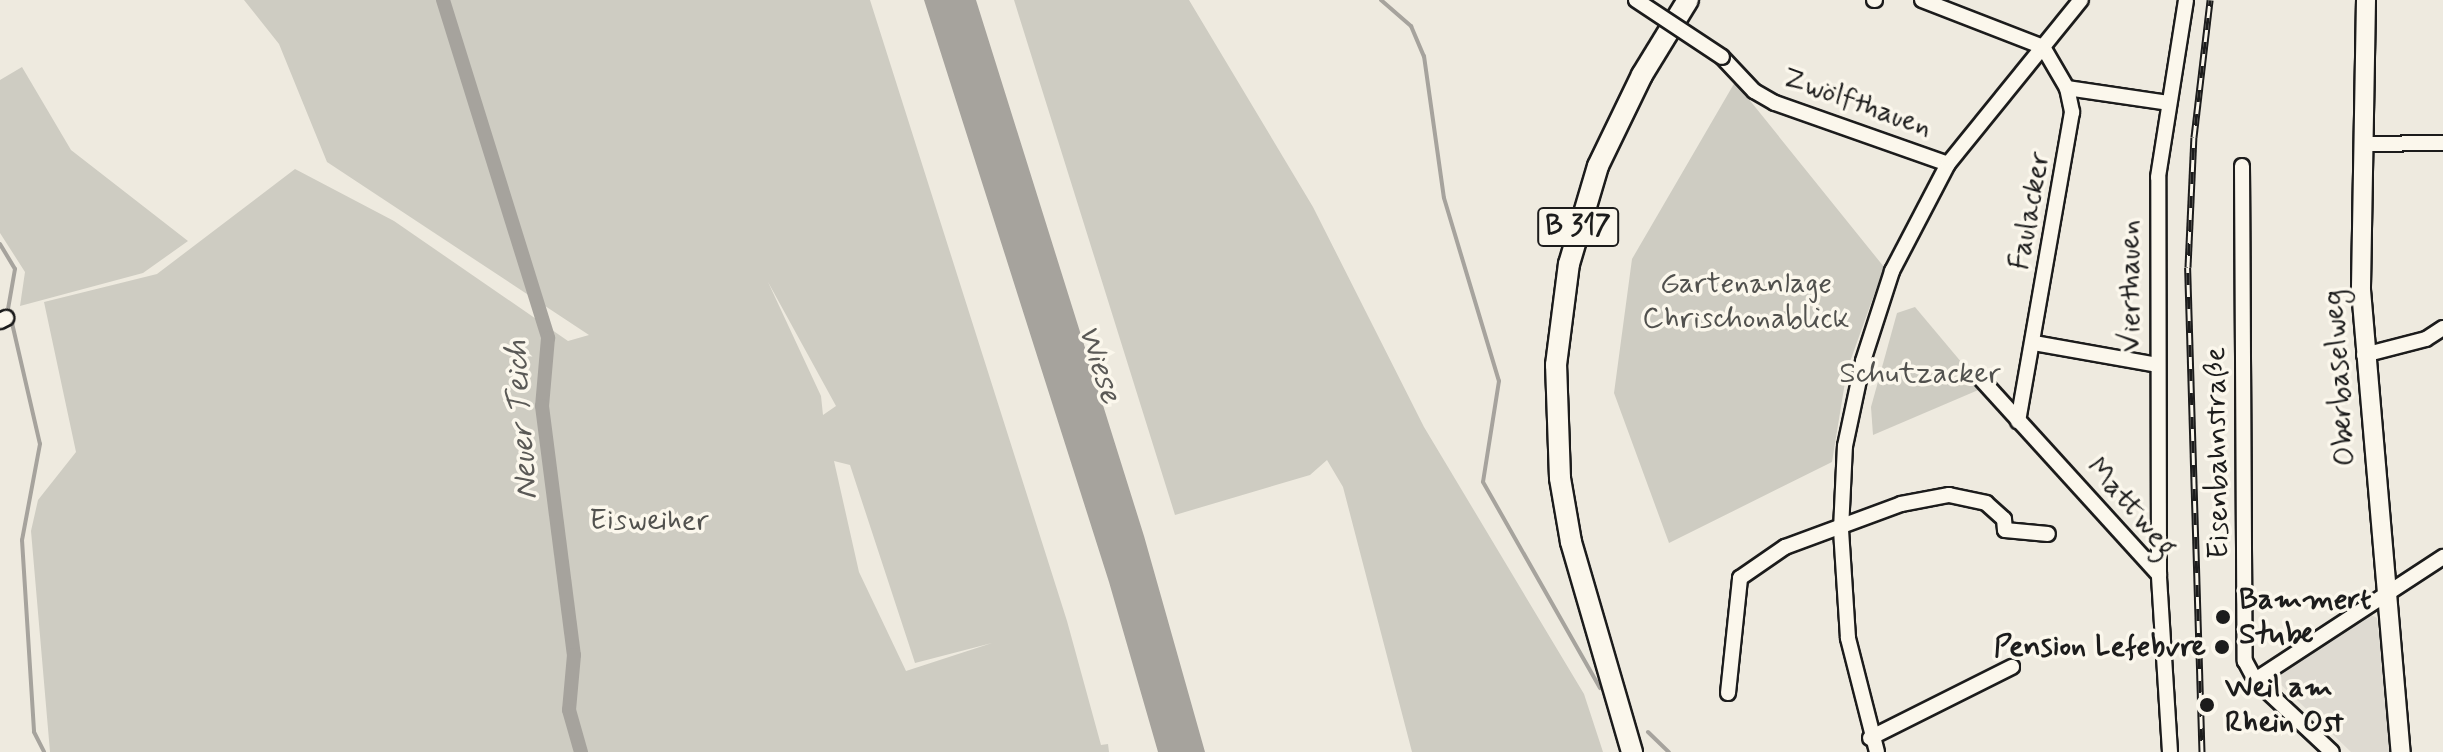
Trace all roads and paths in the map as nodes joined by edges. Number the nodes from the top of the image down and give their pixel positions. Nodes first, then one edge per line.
1 (1636, 0) edge
2 (1688, 0) edge
3 (1922, 0) edge
4 (2081, 0) edge
5 (2186, 0) edge
6 (2366, 0) edge
7 (2043, 47) junction
8 (2067, 88) junction
9 (2168, 103) junction
10 (2443, 143) edge
11 (2362, 144) junction
12 (1948, 164) junction
13 (2242, 166) dead end
14 (2443, 328) edge
15 (2034, 343) junction
16 (2364, 355) junction
17 (2157, 365) junction
18 (1980, 378) dead end
19 (2018, 421) junction
20 (1841, 530) junction
21 (2048, 534) dead end
22 (2443, 557) edge
23 (2159, 575) junction
24 (2385, 593) junction
25 (2012, 667) dead end
26 (2255, 680) junction
27 (1728, 693) dead end
28 (1870, 738) junction
29 (1632, 752) edge
30 (1877, 752) edge
31 (2170, 752) edge
32 (2332, 752) edge
33 (2401, 752) edge

1 - 12 street, Zwölfthauen, bridge
2 - 29 main road, B 317
3 - 7 street
4 - 7 street
5 - 9 street, Vierthauen
6 - 11 street, Oberbaselweg
7 - 8 street, Faulacker
7 - 12 street
8 - 9 street
8 - 15 street, Faulacker
9 - 17 street, Vierthauen
10 - 11 street
11 - 16 street, Oberbaselweg
12 - 20 street
13 - 26 street, Eisenbahnstraße
14 - 16 street
15 - 17 street
15 - 19 street, Faulacker
16 - 24 street, Oberbaselweg
17 - 23 street, Vierthauen
18 - 19 street, Mattweg
19 - 23 street, Mattweg
20 - 21 street
20 - 27 street
20 - 28 street
22 - 24 street
23 - 31 street, Mattweg
24 - 26 street
24 - 33 street, Oberbaselweg
25 - 28 street
26 - 32 street
28 - 30 street

